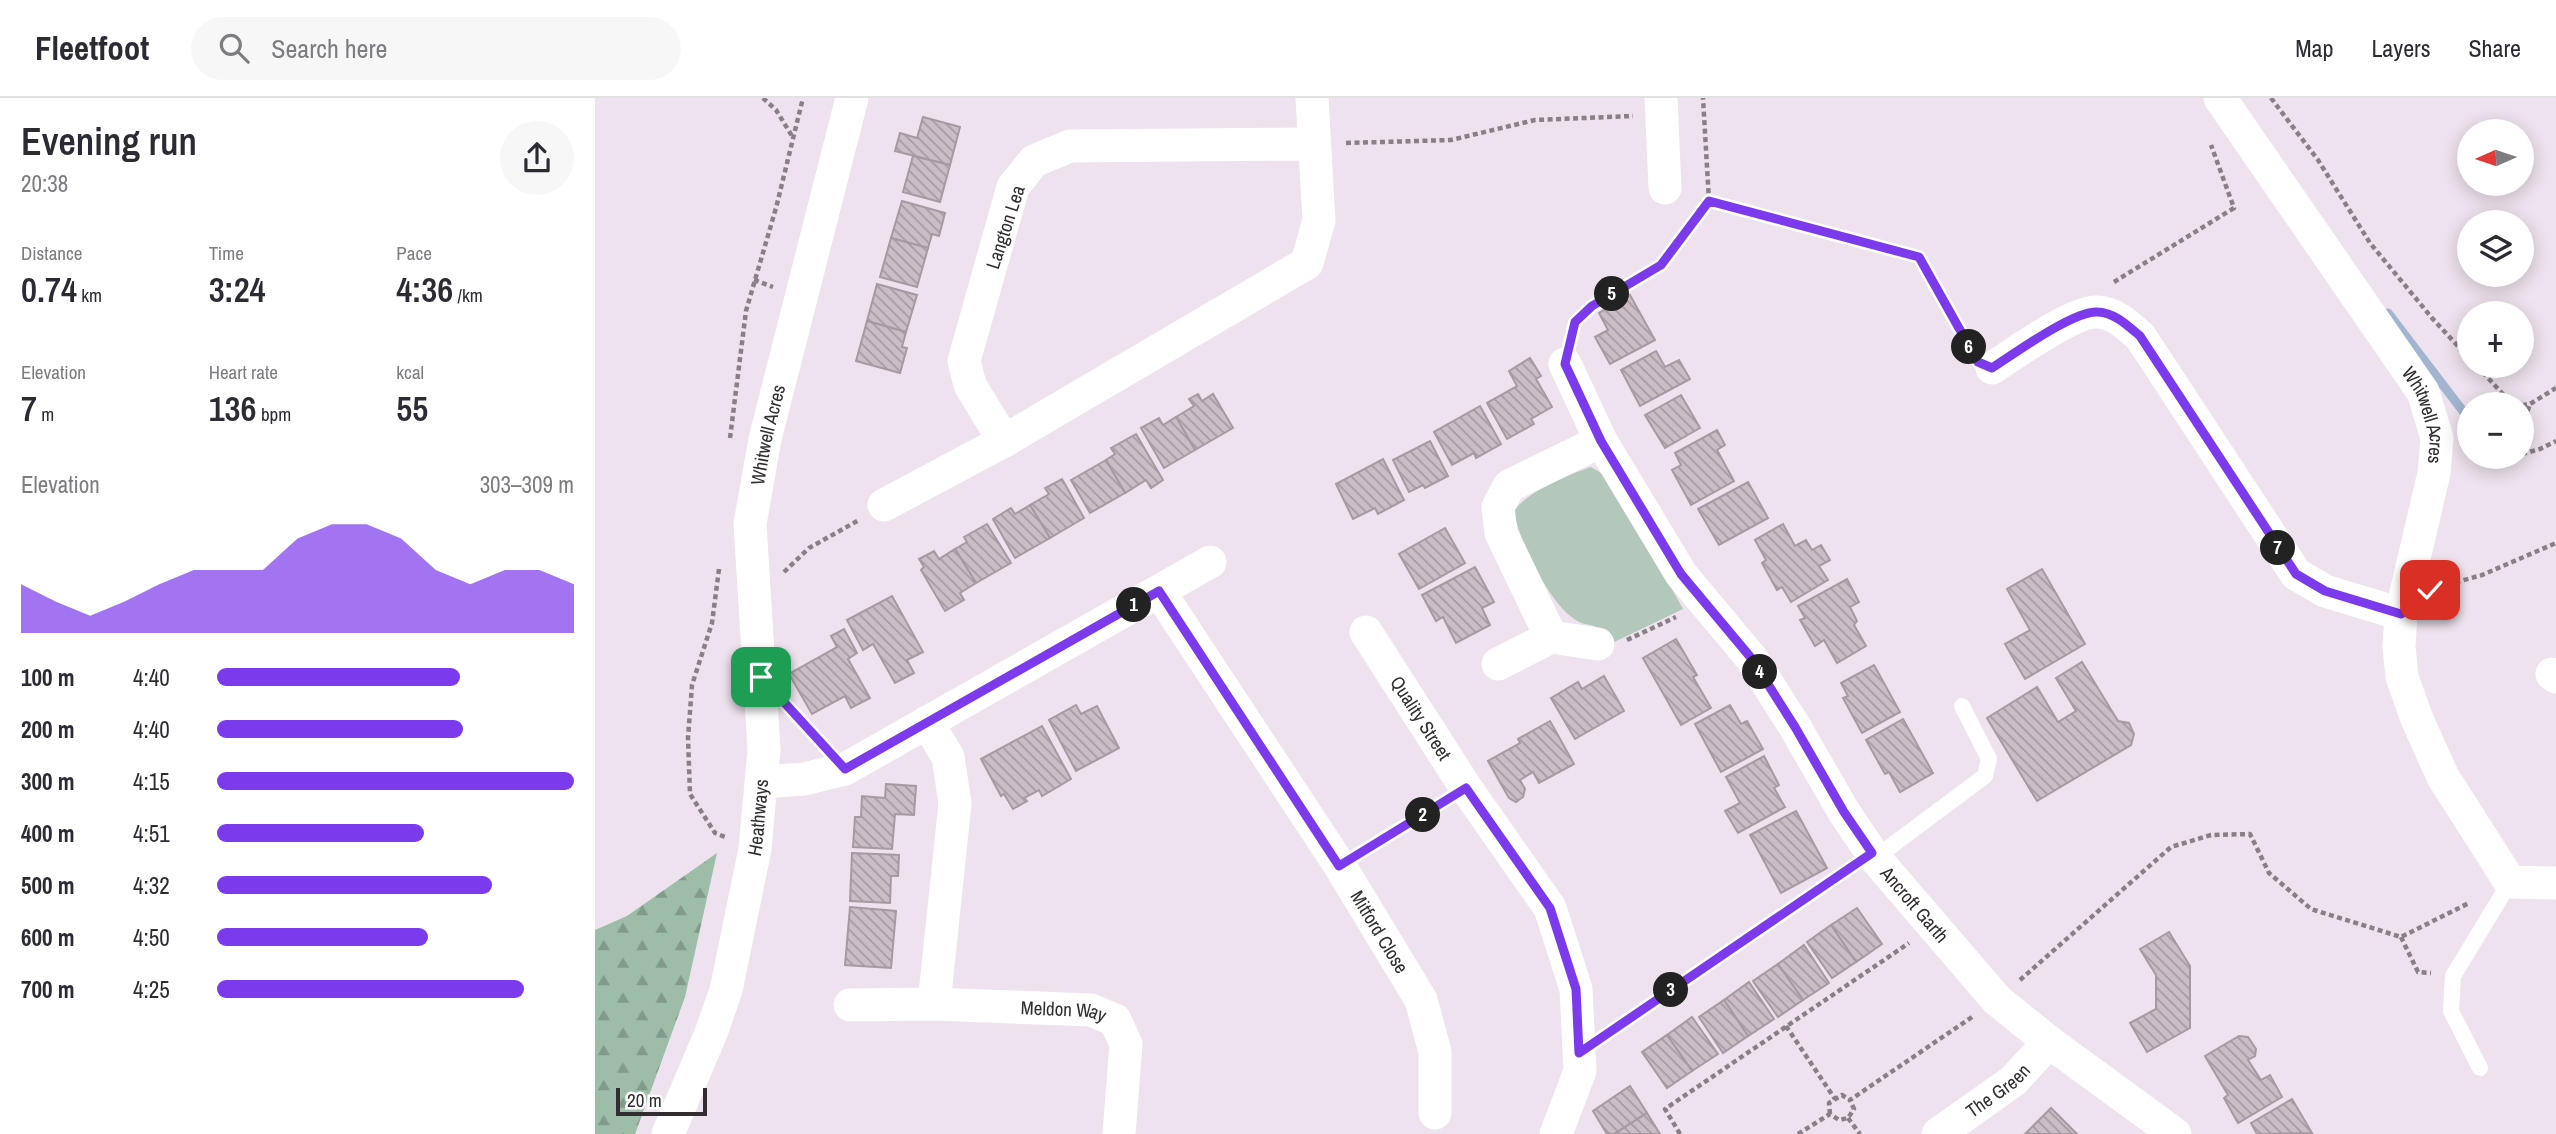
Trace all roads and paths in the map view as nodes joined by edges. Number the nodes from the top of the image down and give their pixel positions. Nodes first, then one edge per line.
1 (763, 98) edge
2 (852, 98) edge
3 (1312, 98) edge
4 (1703, 98) edge
5 (2220, 98) edge
6 (2271, 98) edge
7 (1662, 106) edge
8 (2207, 135) dead end
9 (792, 136) dead end
10 (1314, 144) junction
11 (1665, 188) dead end
12 (1709, 201) junction
13 (2097, 312) junction
14 (2457, 345) edge
15 (1565, 364) joint
16 (1992, 368) joint
17 (2488, 378) edge
18 (2556, 388) edge
19 (2501, 392) edge
20 (2534, 402) edge
21 (1004, 441) junction
22 (1601, 441) junction
23 (2556, 441) edge
24 (2534, 451) edge
25 (884, 505) joint
26 (2556, 543) edge
27 (1210, 562) dead end
28 (1159, 591) junction
29 (754, 601) junction
30 (1706, 604) junction
31 (2401, 614) junction
32 (1366, 632) dead end
33 (1551, 637) junction
34 (1598, 644) joint
35 (1498, 664) dead end
36 (761, 677) junction
37 (1962, 706) dead end
38 (927, 722) junction
39 (845, 769) junction
40 (762, 782) junction
41 (1466, 788) junction
42 (1874, 856) junction
43 (1339, 866) junction
44 (2510, 882) junction
45 (2556, 883) edge
46 (1934, 926) junction
47 (2401, 937) junction
48 (2453, 976) junction
49 (1997, 1000) junction
50 (935, 1004) junction
51 (850, 1005) dead end
52 (1786, 1026) junction
53 (2049, 1042) junction
54 (1580, 1062) junction
55 (2480, 1068) dead end
56 (1835, 1099) junction
57 (1850, 1100) junction
58 (1435, 1113) dead end
59 (1830, 1114) junction
60 (1848, 1118) junction
61 (668, 1134) edge
62 (1119, 1134) edge
63 (1556, 1134) edge
64 (1680, 1134) edge
65 (1798, 1134) edge
66 (1860, 1134) edge
67 (1938, 1134) edge
68 (2175, 1134) edge

1 - 9 path
2 - 29 street, Whitwell Acres
3 - 10 street
4 - 12 path
5 - 31 street, Whitwell Acres
6 - 14 path
7 - 10 path
7 - 11 street
8 - 13 path
10 - 21 street
10 - 21 street, Langton Lea
12 - 15 path
12 - 16 path
13 - 16 street
13 - 31 street
15 - 22 street, Ancroft Garth
17 - 19 path
18 - 20 path
21 - 25 street
22 - 30 street, Ancroft Garth
22 - 33 street
23 - 24 path
25 - 29 path
26 - 31 path
27 - 28 street, Heathways
28 - 38 street, Heathways
28 - 43 street, Mitford Close
29 - 36 street, Whitwell Acres
30 - 34 path
30 - 42 street, Ancroft Garth
31 - 44 street, Whitwell Acres
32 - 41 street, Quality Street
33 - 34 street
33 - 35 street
36 - 39 path
36 - 40 street, Whitwell Acres
37 - 42 lane
38 - 39 street, Heathways
38 - 50 street
39 - 40 street, Heathways
40 - 61 street, Heathways
41 - 43 path
41 - 54 street, Quality Street
42 - 46 street, Ancroft Garth
42 - 54 path
43 - 58 street, Mitford Close
44 - 45 street
44 - 47 path
44 - 48 lane
46 - 49 street, Ancroft Garth
46 - 52 path
47 - 48 path
47 - 49 path
48 - 55 lane
49 - 53 street, Ancroft Garth
49 - 57 path
50 - 51 street, Meldon Way
50 - 62 street, Meldon Way
52 - 56 path
52 - 64 path
53 - 67 street, The Green
53 - 68 street, Ancroft Garth
54 - 63 street
56 - 57 path
56 - 59 path
57 - 60 path
59 - 60 path
59 - 65 path
60 - 66 path

